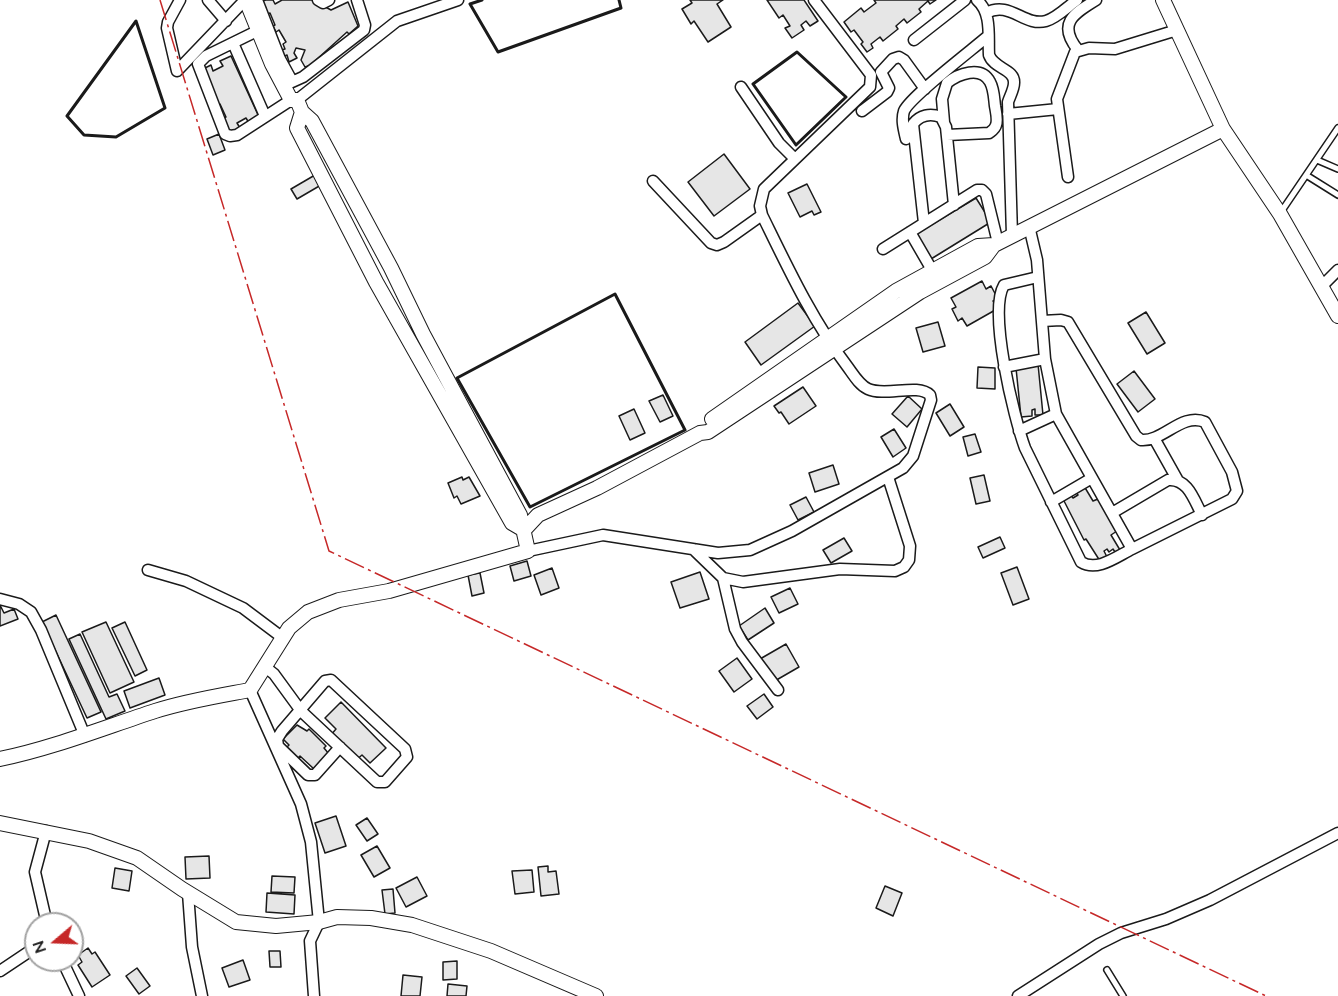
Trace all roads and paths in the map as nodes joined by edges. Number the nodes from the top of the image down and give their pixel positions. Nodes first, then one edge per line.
1 (180, 0) edge
2 (208, 0) edge
3 (246, 0) edge
4 (257, 0) edge
5 (318, 0) edge
6 (329, 0) edge
7 (357, 0) edge
8 (458, 0) edge
9 (814, 0) edge
10 (965, 0) edge
11 (977, 0) edge
12 (1077, 0) edge
13 (1096, 0) edge
14 (1163, 0) edge
15 (986, 13) junction
16 (226, 21) junction
17 (259, 30) junction
18 (1177, 30) junction
19 (988, 36) junction
20 (914, 40) dead end
21 (233, 43) junction
22 (1078, 50) junction
23 (288, 84) junction
24 (741, 87) dead end
25 (925, 89) junction
26 (296, 104) junction
27 (1058, 109) junction
28 (862, 111) dead end
29 (1008, 114) junction
30 (265, 117) junction
31 (944, 122) junction
32 (1338, 128) edge
33 (1223, 129) junction
34 (947, 135) junction
35 (906, 139) dead end
36 (795, 159) junction
37 (1317, 160) junction
38 (1338, 169) edge
39 (1306, 175) junction
40 (1068, 177) dead end
41 (653, 181) dead end
42 (1338, 195) edge
43 (954, 205) junction
44 (762, 214) junction
45 (1280, 214) junction
46 (924, 223) junction
47 (1029, 226) junction
48 (910, 232) junction
49 (1012, 235) junction
50 (996, 244) junction
51 (883, 249) dead end
52 (932, 270) junction
53 (1338, 270) edge
54 (1038, 277) junction
55 (1322, 286) junction
56 (899, 297) junction
57 (1338, 316) edge
58 (1042, 321) junction
59 (831, 344) junction
60 (1045, 359) junction
61 (1004, 366) junction
62 (1056, 414) junction
63 (1019, 431) junction
64 (1154, 438) junction
65 (888, 477) junction
66 (1092, 478) junction
67 (1177, 479) junction
68 (1051, 502) junction
69 (1112, 513) junction
70 (1202, 515) junction
71 (524, 530) junction
72 (693, 549) junction
73 (1132, 549) junction
74 (528, 550) junction
75 (148, 570) dead end
76 (723, 578) junction
77 (0, 599) edge
78 (283, 638) junction
79 (264, 666) junction
80 (250, 690) junction
81 (778, 690) dead end
82 (301, 711) junction
83 (85, 736) junction
84 (340, 747) junction
85 (0, 759) edge
86 (0, 823) edge
87 (46, 831) junction
88 (1338, 833) edge
89 (188, 893) junction
90 (44, 912) edge
91 (319, 922) junction
92 (24, 955) edge
93 (1107, 970) dead end
94 (0, 971) edge
95 (68, 972) edge
96 (79, 996) edge
97 (202, 996) edge
98 (314, 996) edge
99 (596, 996) edge
100 (1018, 996) edge
101 (1123, 996) edge

1 - 16 street
2 - 16 street
3 - 16 street
3 - 17 street
4 - 23 street
5 - 6 street
7 - 23 street
8 - 26 street
9 - 36 street
10 - 20 street
11 - 15 street
12 - 15 street
13 - 22 street
14 - 18 street
15 - 19 street
17 - 21 street
17 - 23 street
18 - 22 street
18 - 33 street
19 - 25 street
19 - 29 street
21 - 30 street
21 - 30 street
22 - 27 street
23 - 26 street
24 - 36 street
25 - 28 street
25 - 35 street
26 - 30 street
26 - 71 street
27 - 29 street
27 - 40 street
29 - 49 street
31 - 34 street
31 - 34 street
31 - 46 street
32 - 37 lane
33 - 45 street
33 - 47 street
34 - 43 street
36 - 44 street
37 - 38 lane
37 - 39 lane
39 - 42 lane
39 - 45 lane
41 - 44 street
43 - 46 street
43 - 50 street
44 - 59 street
45 - 55 street
46 - 48 street
47 - 49 street
47 - 54 street
48 - 51 street
48 - 52 street
49 - 50 street
50 - 52 street
50 - 56 street
52 - 56 street
53 - 55 street
54 - 58 street
54 - 61 street
55 - 57 street
56 - 59 street
58 - 60 street
58 - 64 street
59 - 65 street
59 - 71 street
60 - 61 street
60 - 62 street
61 - 63 street
62 - 63 street
62 - 66 street
63 - 68 street
64 - 67 street
64 - 70 street
65 - 72 street
65 - 76 street
66 - 68 street
66 - 69 street
67 - 69 street
67 - 70 street
68 - 73 street
69 - 73 street
70 - 73 street
71 - 74 street
72 - 74 street
72 - 76 street
74 - 78 street
75 - 78 street
76 - 81 street
77 - 83 street
78 - 79 street
79 - 80 street
79 - 82 street
80 - 83 street
80 - 91 street
82 - 84 street
82 - 84 street
82 - 84 street
83 - 85 street
86 - 87 street
87 - 89 street
87 - 90 street
88 - 100 street
89 - 91 street
89 - 97 street
91 - 98 street
91 - 99 street
92 - 94 street
93 - 101 lane
95 - 96 street

